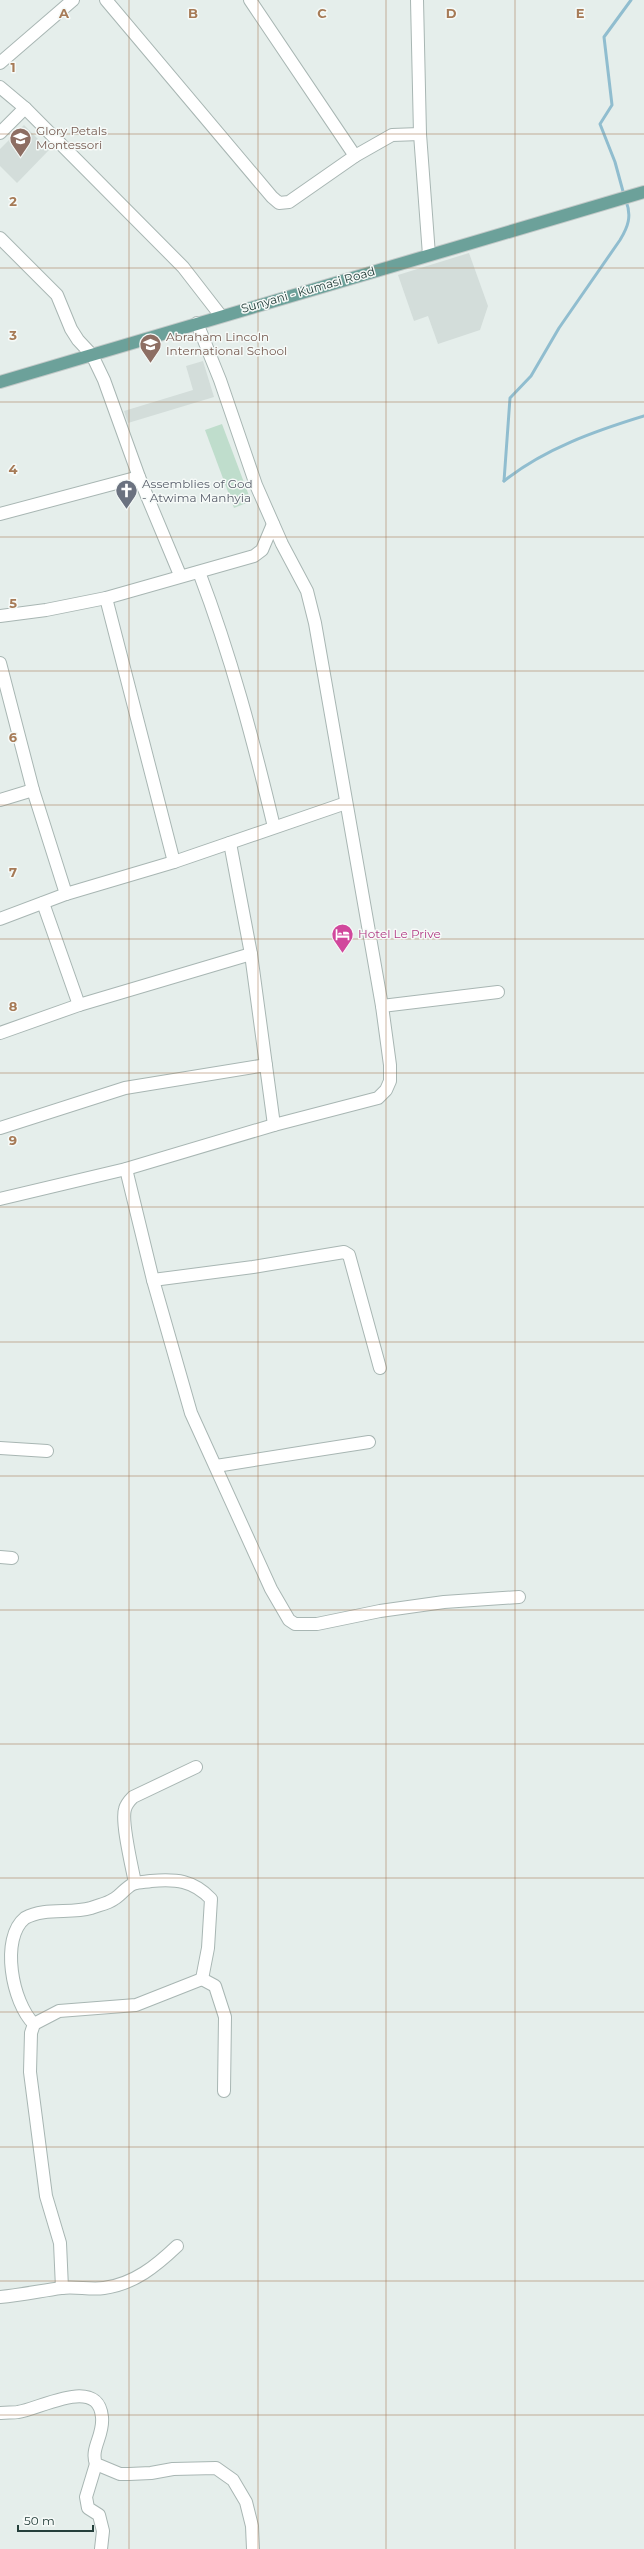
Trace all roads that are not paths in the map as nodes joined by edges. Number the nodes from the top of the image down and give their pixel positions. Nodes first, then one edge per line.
1 (73, 0) edge
2 (106, 0) edge
3 (250, 0) edge
4 (417, 0) edge
5 (0, 63) edge
6 (0, 87) edge
7 (25, 108) junction
8 (0, 133) edge
9 (420, 134) junction
10 (355, 156) junction
11 (638, 194) edge
12 (0, 238) edge
13 (429, 255) junction
14 (221, 316) junction
15 (197, 323) junction
16 (92, 355) junction
17 (0, 382) edge
18 (139, 476) junction
19 (0, 514) edge
20 (273, 524) junction
21 (199, 572) junction
22 (180, 575) junction
23 (106, 598) junction
24 (0, 616) edge
25 (0, 663) edge
26 (33, 790) junction
27 (0, 800) edge
28 (346, 803) junction
29 (274, 827) junction
30 (230, 843) junction
31 (174, 862) junction
32 (66, 894) junction
33 (43, 903) junction
34 (0, 919) edge
35 (251, 954) junction
36 (498, 992) dead end
37 (79, 1005) junction
38 (382, 1006) junction
39 (0, 1033) edge
40 (266, 1065) junction
41 (274, 1125) junction
42 (0, 1128) edge
43 (126, 1169) junction
44 (0, 1199) edge
45 (153, 1280) junction
46 (380, 1368) dead end
47 (369, 1442) dead end
48 (0, 1448) edge
49 (47, 1451) dead end
50 (216, 1466) junction
51 (520, 1597) dead end
52 (196, 1767) dead end
53 (135, 1883) junction
54 (202, 1979) junction
55 (34, 2024) junction
56 (224, 2091) dead end
57 (178, 2246) dead end
58 (62, 2288) junction
59 (0, 2297) edge
60 (0, 2413) edge
61 (96, 2464) junction
62 (101, 2549) edge
63 (253, 2549) edge

1 - 5 street
2 - 10 street
3 - 10 street
4 - 9 street
6 - 7 street
7 - 8 street
7 - 14 street
9 - 10 street
9 - 13 street
11 - 13 main road, Sunyani - Kumasi Road
12 - 16 street
13 - 14 main road, Sunyani - Kumasi Road
14 - 15 main road, Sunyani - Kumasi Road
15 - 16 main road, Sunyani - Kumasi Road
15 - 20 street
16 - 17 main road, Sunyani - Kumasi Road
16 - 18 street
18 - 19 street
18 - 22 street
20 - 21 street
20 - 28 street
21 - 22 street
21 - 29 street
22 - 23 street
23 - 24 street
23 - 31 street
25 - 26 street
26 - 27 street
26 - 32 street
28 - 29 street
28 - 38 street
29 - 30 street
30 - 31 street
30 - 35 street
31 - 32 street
32 - 33 street
33 - 34 street
33 - 37 street
35 - 37 street
35 - 40 street
36 - 38 street
37 - 39 street
38 - 41 street
40 - 41 street
40 - 42 street
41 - 43 street
43 - 44 street
43 - 45 street
45 - 46 street
45 - 50 street
47 - 50 street
48 - 49 street
50 - 51 street
52 - 53 street
53 - 54 street
53 - 55 street
54 - 55 street
54 - 56 street
55 - 58 street
57 - 58 street
58 - 59 street
60 - 61 street
61 - 62 street
61 - 63 street

